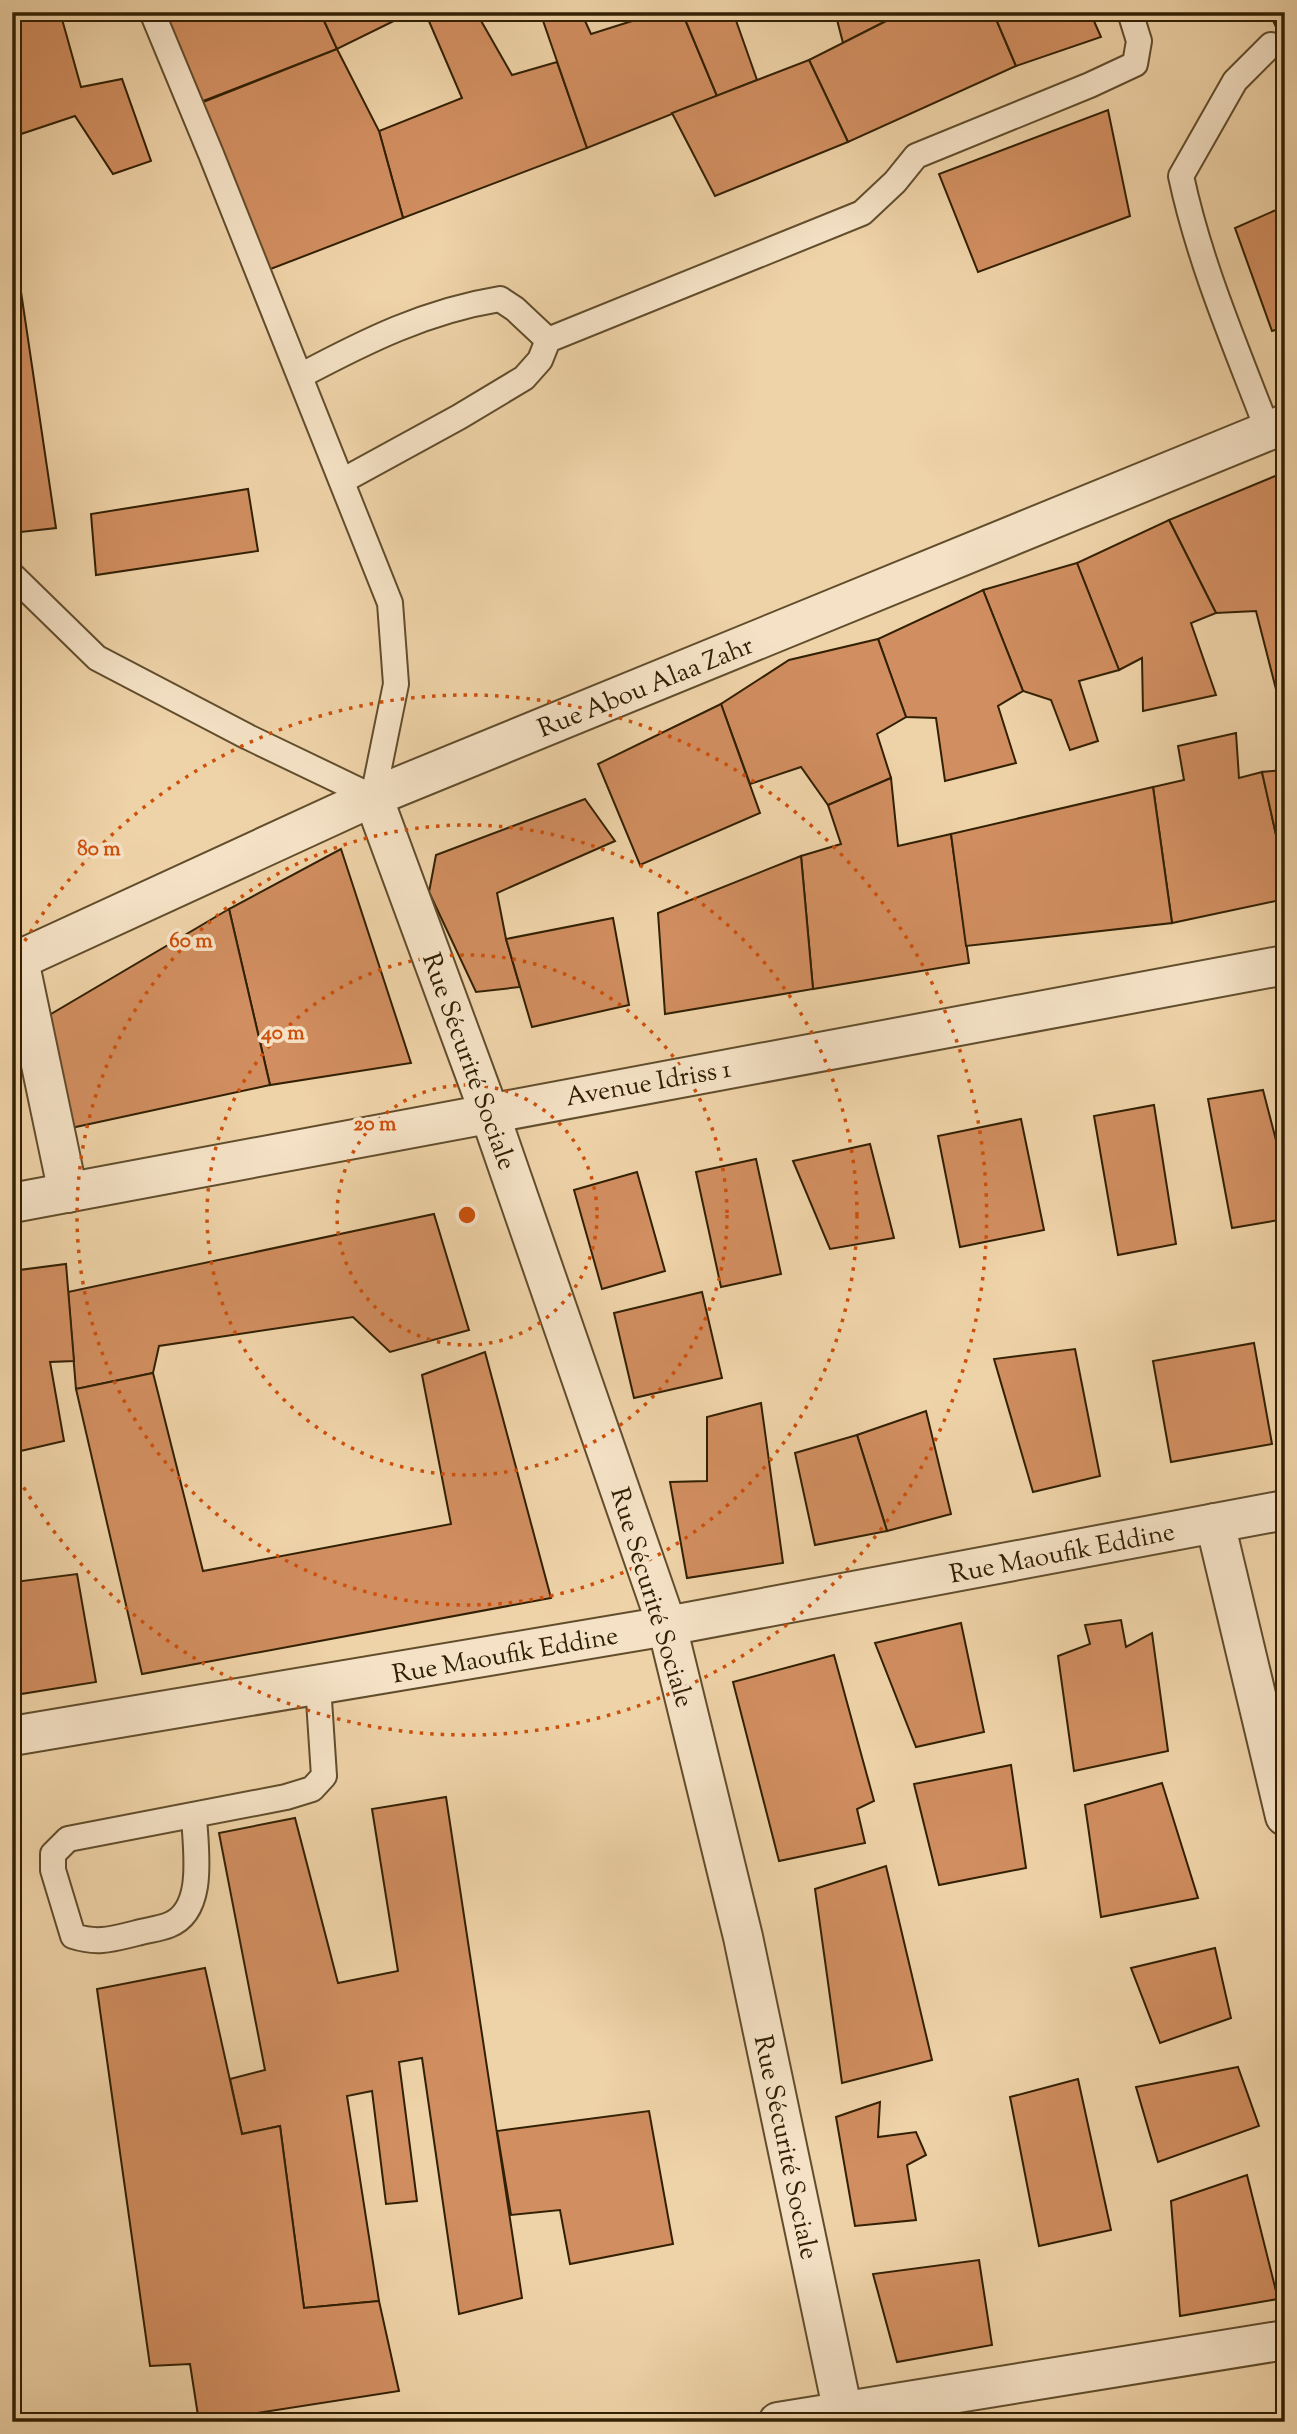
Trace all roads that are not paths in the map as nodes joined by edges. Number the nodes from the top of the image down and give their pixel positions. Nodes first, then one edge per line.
1 (152, 12) edge
2 (1130, 12) edge
3 (1271, 45) dead end
4 (548, 341) junction
5 (300, 376) junction
6 (1276, 428) edge
7 (342, 481) junction
8 (12, 575) edge
9 (373, 797) junction
10 (15, 962) edge
11 (1285, 965) edge
12 (489, 1112) junction
13 (68, 1193) junction
14 (12, 1203) edge
15 (1285, 1510) edge
16 (1215, 1523) junction
17 (667, 1626) junction
18 (318, 1685) junction
19 (12, 1736) edge
20 (194, 1815) junction
21 (1285, 1816) edge
22 (1285, 2340) edge
23 (845, 2416) edge
24 (778, 2422) edge

1 - 5 lane
2 - 4 lane
3 - 6 lane
4 - 5 lane
4 - 7 lane
5 - 7 lane
6 - 9 street, Rue Abou Alaa Zahr
7 - 9 lane
8 - 9 lane
9 - 10 street, Rue Abou Alaa Zahr
9 - 12 street, Rue Sécurité Sociale
10 - 13 street
11 - 12 street, Avenue Idriss 1
12 - 13 street, Avenue Idriss 1
12 - 17 street, Rue Sécurité Sociale
13 - 14 street, Avenue Idriss 1
15 - 16 street, Rue Maoufik Eddine
16 - 17 street, Rue Maoufik Eddine
16 - 21 street
17 - 18 street, Rue Maoufik Eddine
17 - 23 street, Rue Sécurité Sociale
18 - 19 street, Rue Maoufik Eddine
18 - 20 lane
20 - 20 lane
22 - 23 street
23 - 24 street

